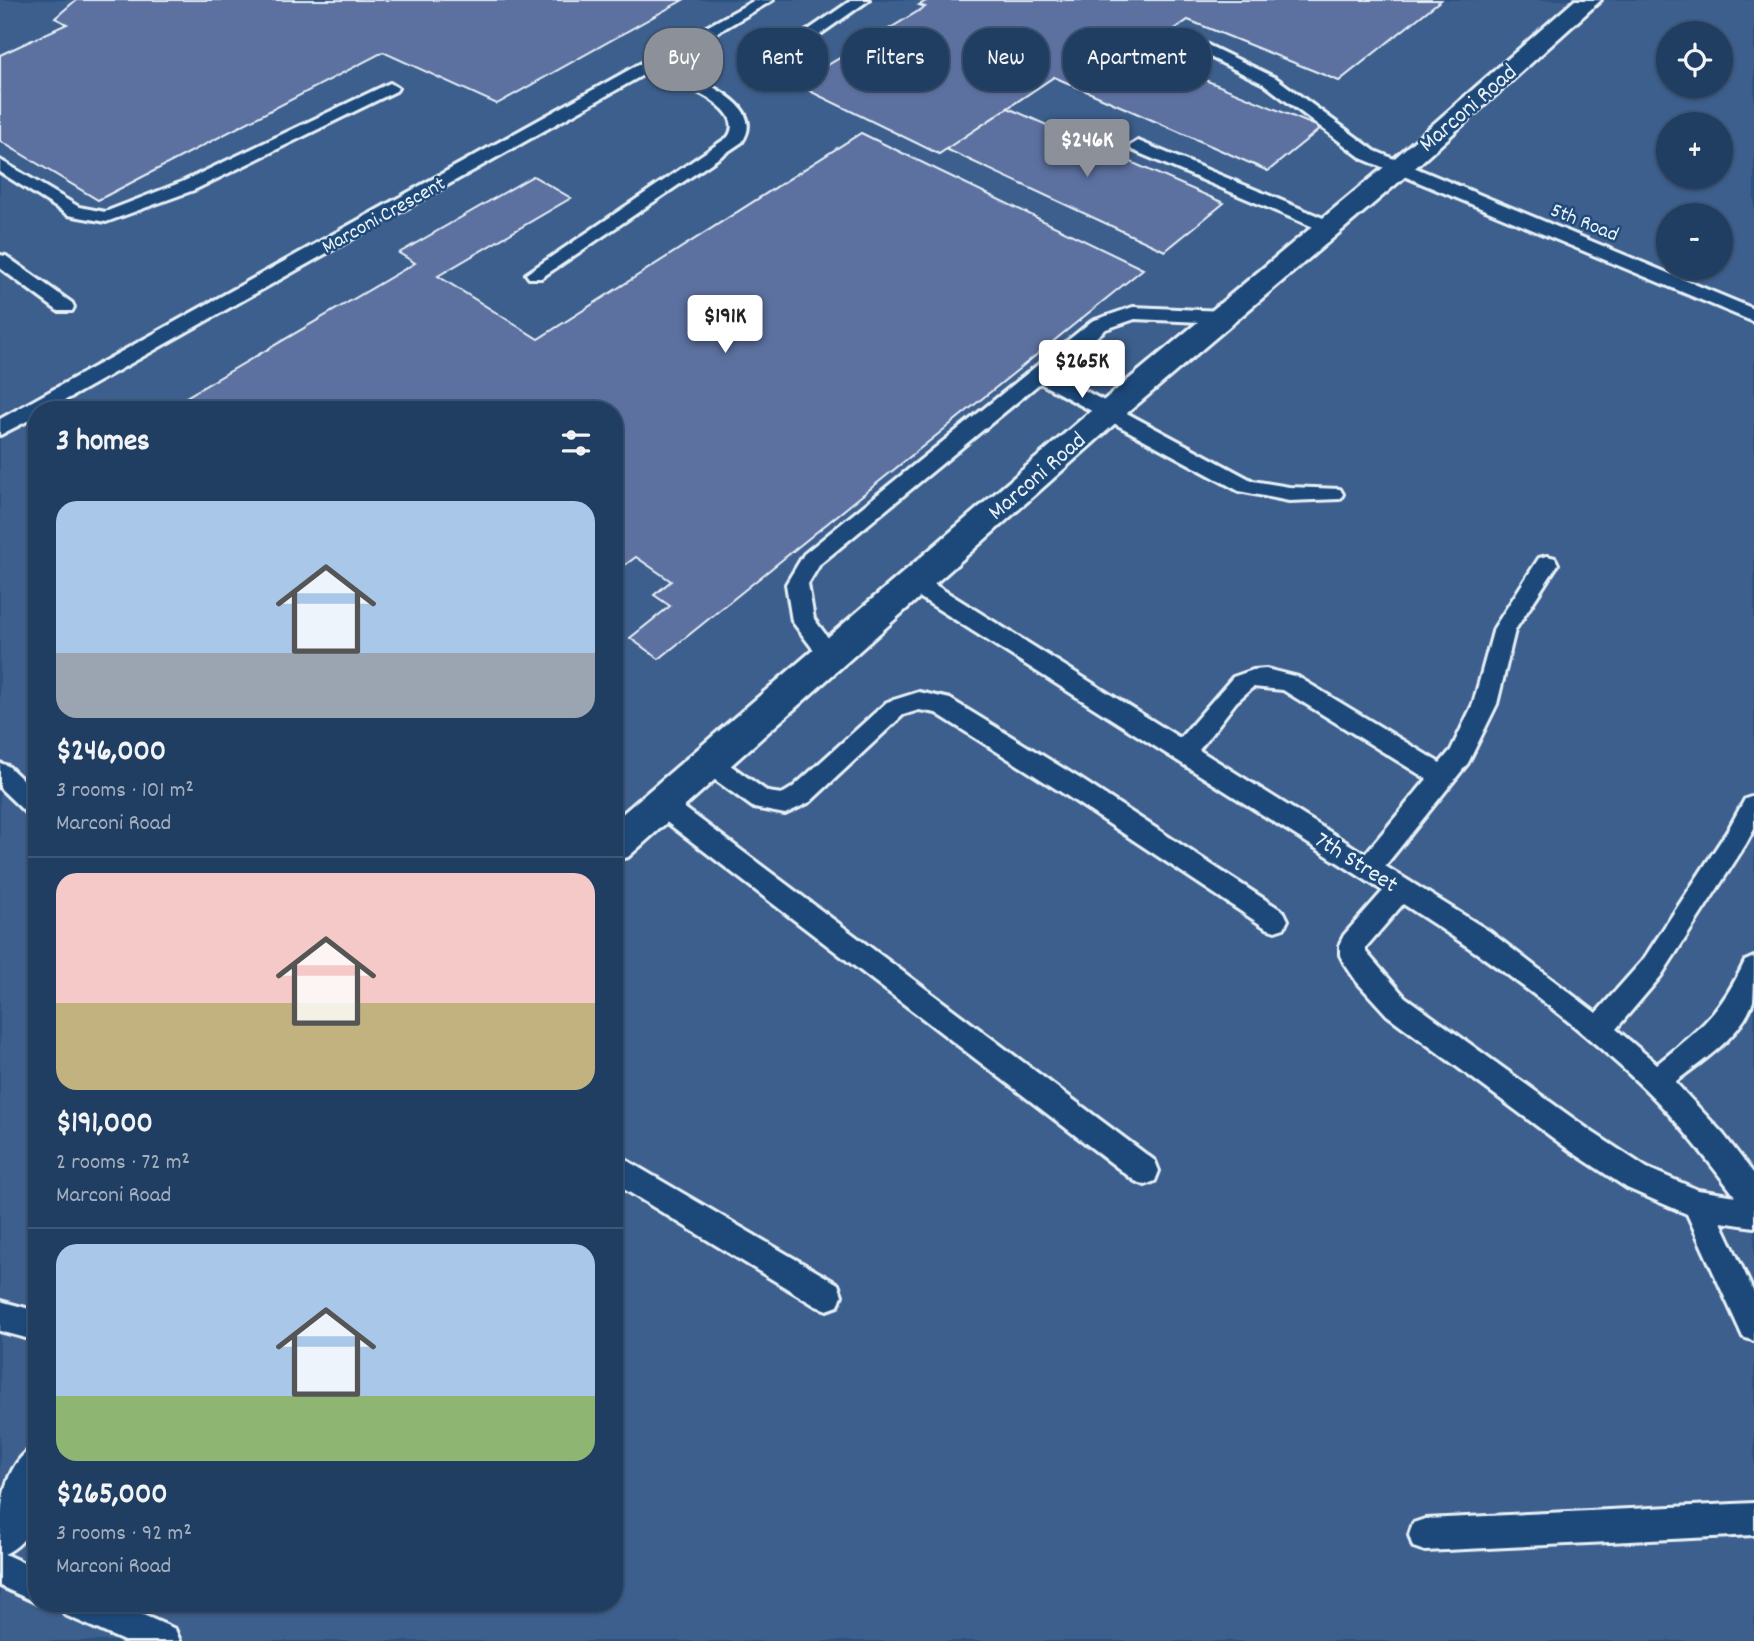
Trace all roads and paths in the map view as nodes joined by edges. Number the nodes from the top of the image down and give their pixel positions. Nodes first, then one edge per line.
1 (766, 0) edge
2 (862, 0) edge
3 (1589, 0) edge
4 (716, 28) edge
5 (821, 28) edge
6 (1211, 51) edge
7 (644, 68) edge
8 (390, 88) dead end
9 (707, 91) edge
10 (1138, 146) dead end
11 (0, 164) edge
12 (1398, 169) junction
13 (1329, 227) junction
14 (0, 260) edge
15 (535, 274) dead end
16 (65, 307) dead end
17 (1754, 316) edge
18 (1223, 317) junction
19 (1038, 374) junction
20 (48, 401) edge
21 (28, 412) edge
22 (1109, 412) junction
23 (0, 428) edge
24 (1333, 494) dead end
25 (1548, 564) dead end
26 (913, 582) junction
27 (830, 655) junction
28 (1183, 752) junction
29 (708, 762) junction
30 (0, 773) edge
31 (1443, 777) junction
32 (28, 799) edge
33 (661, 804) junction
34 (1754, 806) edge
35 (623, 837) edge
36 (1368, 868) junction
37 (1401, 888) junction
38 (1275, 920) dead end
39 (1754, 969) edge
40 (1598, 1030) junction
41 (1656, 1081) junction
42 (1145, 1171) dead end
43 (623, 1172) edge
44 (1754, 1197) edge
45 (1696, 1204) junction
46 (1754, 1213) edge
47 (827, 1295) dead end
48 (0, 1316) edge
49 (28, 1324) edge
50 (1754, 1326) edge
51 (28, 1485) edge
52 (1754, 1519) edge
53 (0, 1530) edge
54 (1425, 1535) dead end
55 (0, 1569) edge
56 (28, 1582) edge
57 (97, 1612) edge
58 (163, 1641) edge

1 - 4 lane, Marconi Crescent
2 - 5 lane
3 - 12 street, Marconi Road
6 - 12 lane, 5th Road
7 - 20 lane, Marconi Crescent
8 - 11 lane
9 - 15 lane
10 - 13 lane
12 - 13 street, Marconi Road
12 - 17 lane, 5th Road
13 - 18 street, Marconi Road
14 - 16 lane
18 - 19 lane
18 - 22 street, Marconi Road
19 - 22 lane
19 - 27 lane
21 - 23 lane, Marconi Crescent
22 - 24 lane
22 - 26 street, Marconi Road
25 - 31 lane
26 - 27 street, Marconi Road
26 - 28 lane, 7th Street
27 - 29 street, Marconi Road
28 - 31 lane
28 - 36 lane, 7th Street
29 - 33 street, Marconi Road
29 - 38 lane
30 - 32 lane
31 - 36 lane
33 - 35 street, Marconi Road
33 - 42 lane
34 - 40 lane
36 - 37 lane, 7th Street
37 - 40 lane, 7th Street
37 - 45 lane
39 - 41 lane
40 - 41 lane, 7th Street
41 - 44 lane, 7th Street
43 - 47 lane
45 - 46 lane
45 - 50 lane
48 - 49 lane
51 - 53 street
52 - 54 lane
55 - 56 lane
57 - 58 lane

